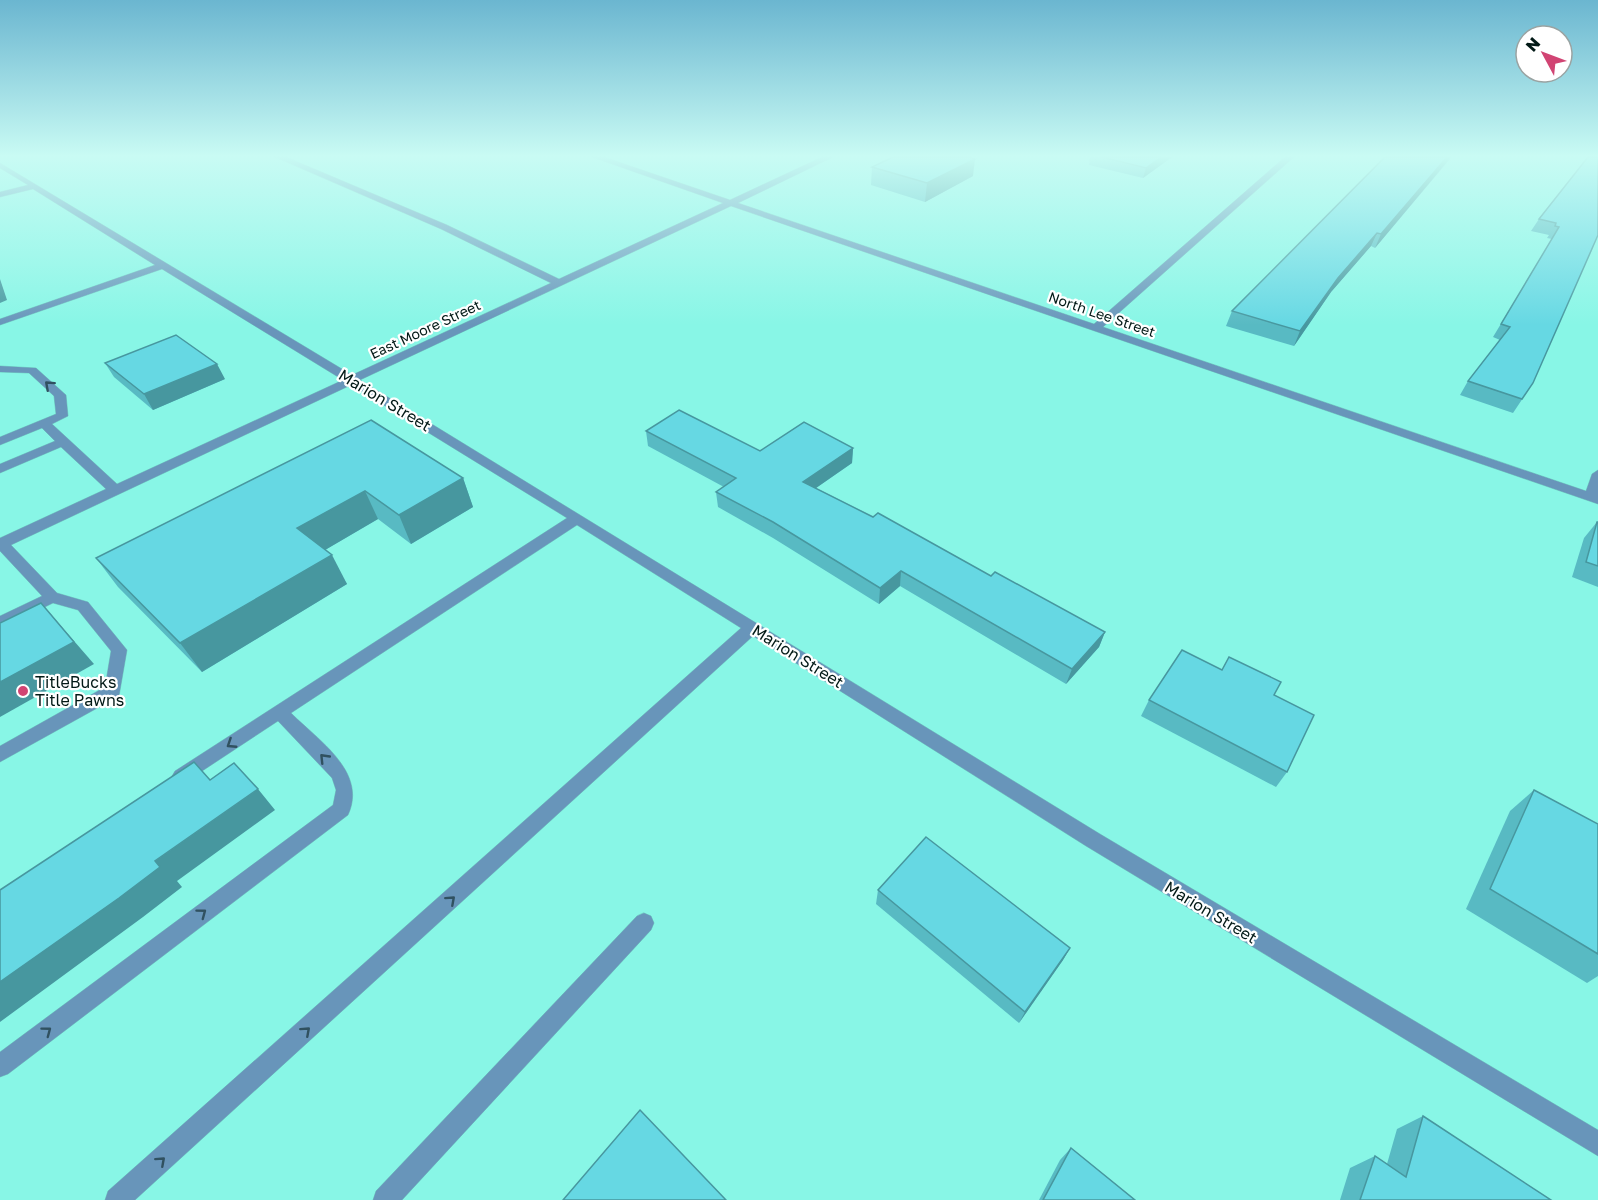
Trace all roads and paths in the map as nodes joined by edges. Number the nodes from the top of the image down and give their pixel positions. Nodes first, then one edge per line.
1 (79, 213) edge
2 (411, 213) edge
3 (706, 213) edge
4 (761, 213) edge
5 (1226, 213) edge
6 (164, 265) junction
7 (559, 283) junction
8 (0, 322) edge
9 (1095, 328) junction
10 (0, 369) edge
11 (352, 380) junction
12 (44, 423) junction
13 (0, 441) edge
14 (63, 442) junction
15 (0, 469) edge
16 (1598, 474) edge
17 (115, 490) junction
18 (1594, 499) edge
19 (576, 519) junction
20 (1, 543) edge
21 (52, 597) junction
22 (0, 623) edge
23 (752, 628) junction
24 (280, 712) junction
25 (0, 755) edge
26 (170, 783) edge
27 (644, 923) dead end
28 (0, 1066) edge
29 (1598, 1144) edge
30 (117, 1200) edge
31 (384, 1200) edge

1 - 6 street, Marion Street
2 - 7 street
3 - 7 street, East Moore Street
4 - 9 street, North Lee Street
5 - 9 street
6 - 8 street
6 - 11 street, Marion Street
7 - 11 street, East Moore Street
9 - 18 street, North Lee Street
12 -> 10 street
11 - 17 street, East Moore Street
11 - 19 street, Marion Street
12 - 13 street
12 - 14 street
14 - 15 street
14 - 17 street
16 - 18 street
17 - 20 street, East Moore Street
19 - 23 street, Marion Street
19 - 24 street
20 - 21 street
21 - 22 street
21 - 25 street
23 - 29 street, Marion Street
30 -> 23 street
24 -> 26 street
28 -> 24 street
27 - 31 street

